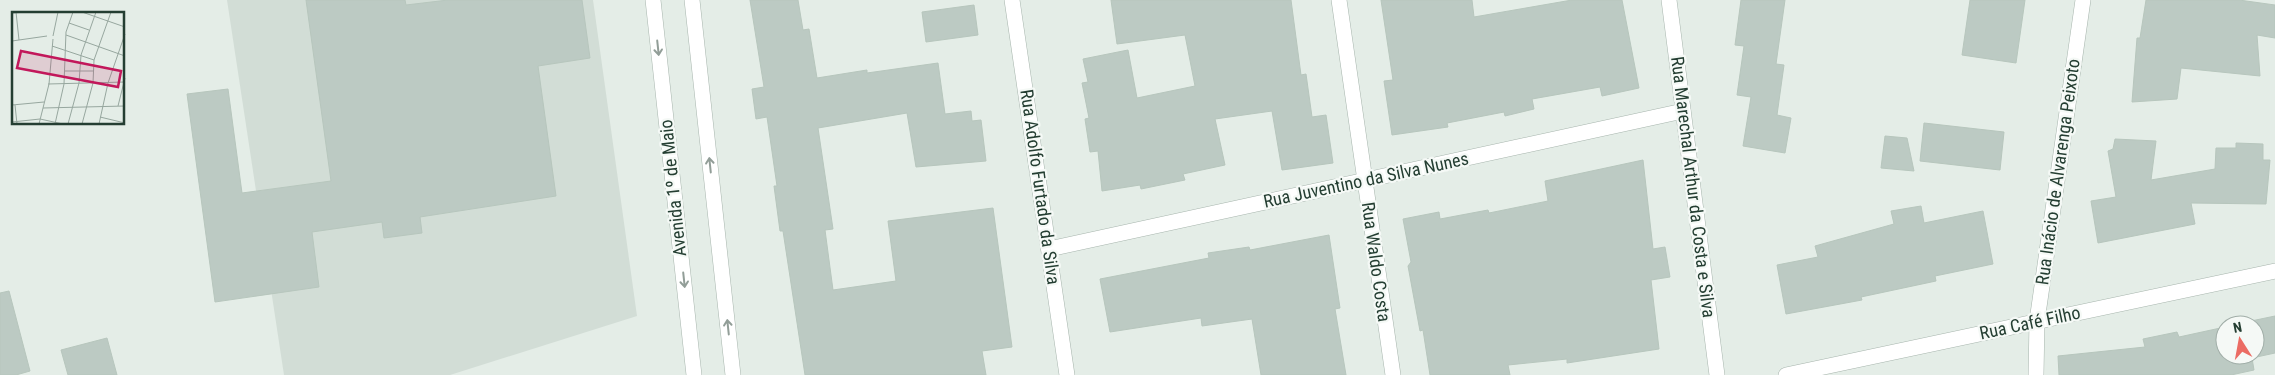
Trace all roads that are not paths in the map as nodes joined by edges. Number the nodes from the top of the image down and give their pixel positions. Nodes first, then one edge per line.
1 (653, 0) edge
2 (692, 0) edge
3 (1012, 0) edge
4 (1339, 0) edge
5 (1669, 0) edge
6 (2083, 0) edge
7 (1684, 111) junction
8 (1364, 181) junction
9 (1049, 249) junction
10 (2275, 271) edge
11 (2037, 321) junction
12 (694, 375) edge
13 (733, 375) edge
14 (1068, 375) edge
15 (1393, 375) edge
16 (1717, 375) edge
17 (1786, 375) edge
18 (2036, 375) edge

1 -> 12 street, Avenida 1º de Maio
13 -> 2 street
3 - 9 street, Rua Adolfo Furtado da Silva
4 - 8 street, Rua Waldo Costa
5 - 7 street, Rua Marechal Arthur da Costa e Silva
6 - 11 street, Rua Inácio de Alvarenga Peixoto
7 - 8 street, Rua Juventino da Silva Nunes
7 - 16 street, Rua Marechal Arthur da Costa e Silva
8 - 9 street, Rua Juventino da Silva Nunes
8 - 15 street, Rua Waldo Costa
9 - 14 street, Rua Adolfo Furtado da Silva
10 - 11 street, Rua Café Filho
11 - 17 street, Rua Café Filho
11 - 18 street, Rua Inácio de Alvarenga Peixoto

